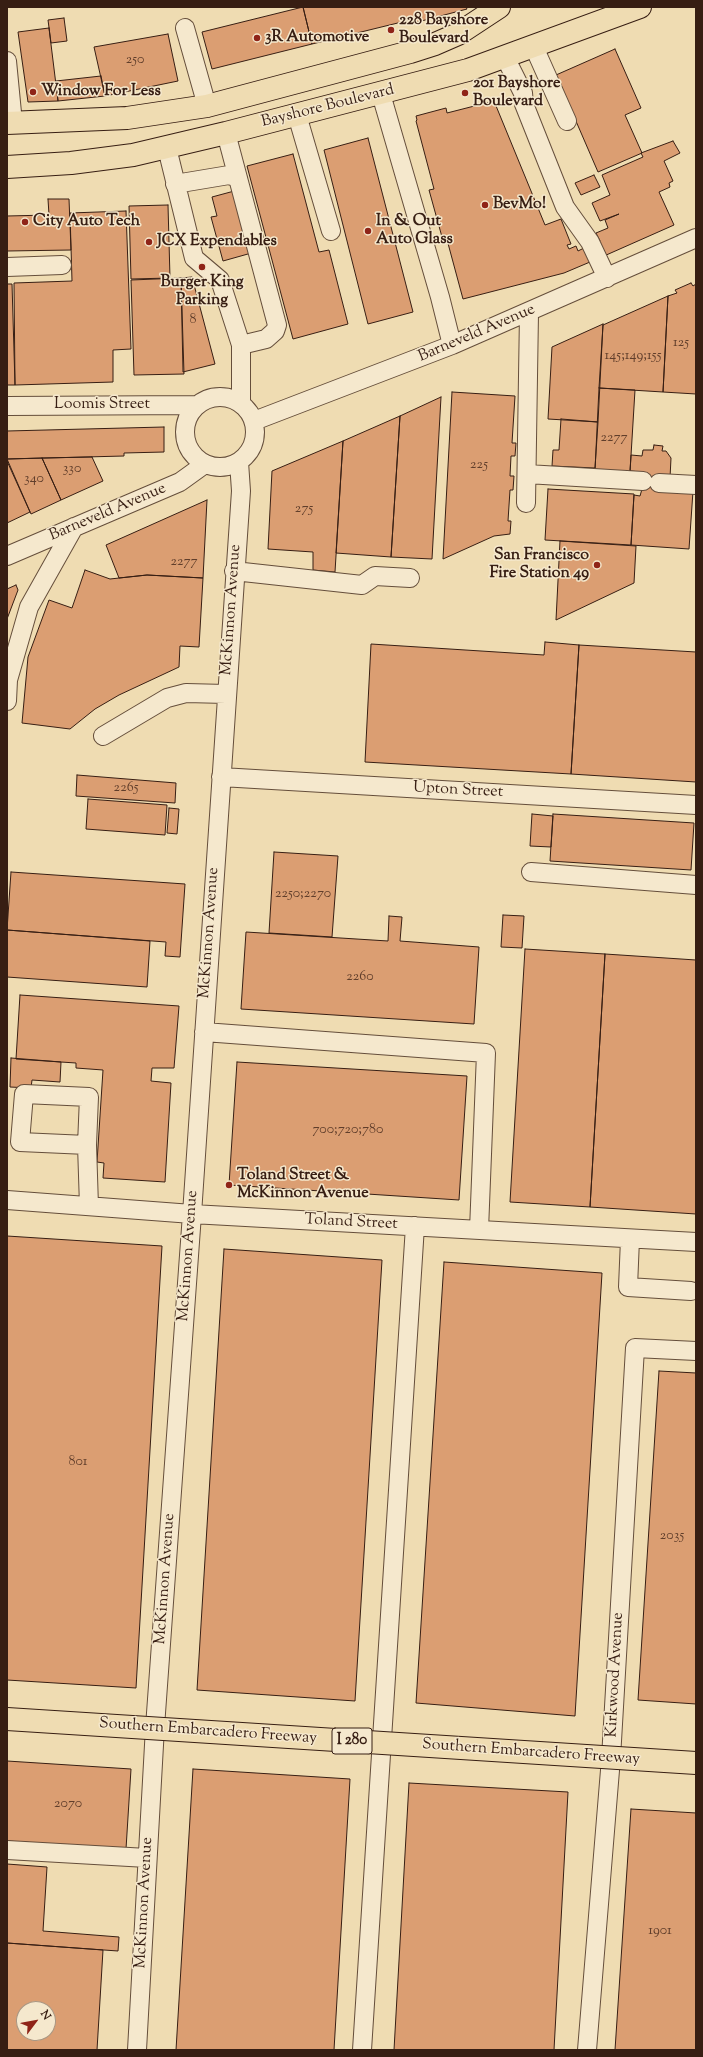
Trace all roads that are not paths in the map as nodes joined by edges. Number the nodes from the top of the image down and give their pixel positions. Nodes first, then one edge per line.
1 (499, 7) edge
2 (510, 7) edge
3 (630, 9) edge
4 (185, 28) dead end
5 (458, 34) junction
6 (534, 47) junction
7 (505, 57) junction
8 (7, 61) edge
9 (381, 94) junction
10 (206, 106) junction
11 (297, 115) junction
12 (567, 121) dead end
13 (10, 123) edge
14 (226, 133) junction
15 (166, 148) junction
16 (7, 168) edge
17 (238, 178) junction
18 (175, 184) junction
19 (330, 232) dead end
20 (696, 238) edge
21 (62, 265) dead end
22 (7, 266) edge
23 (607, 278) junction
24 (529, 312) junction
25 (242, 345) junction
26 (452, 345) junction
27 (241, 402) junction
28 (197, 405) junction
29 (7, 406) edge
30 (254, 421) junction
31 (239, 462) junction
32 (205, 464) junction
33 (527, 474) junction
34 (696, 485) edge
35 (526, 503) dead end
36 (74, 527) junction
37 (7, 556) edge
38 (234, 571) junction
39 (410, 578) dead end
40 (226, 694) junction
41 (7, 701) edge
42 (103, 736) dead end
43 (221, 777) junction
44 (696, 804) edge
45 (530, 872) dead end
46 (696, 885) edge
47 (204, 1032) junction
48 (87, 1145) junction
49 (7, 1200) edge
50 (90, 1206) junction
51 (192, 1214) junction
52 (414, 1226) junction
53 (479, 1230) junction
54 (630, 1239) junction
55 (696, 1242) edge
56 (694, 1292) edge
57 (696, 1351) edge
58 (7, 1718) edge
59 (155, 1727) junction
60 (7, 1728) edge
61 (382, 1744) junction
62 (584, 1758) dead end
63 (636, 1761) dead end
64 (696, 1764) edge
65 (696, 1772) edge
66 (7, 1850) edge
67 (147, 1858) junction
68 (137, 2050) edge
69 (362, 2050) edge
70 (587, 2050) edge

1 - 5 main road, Bayshore Boulevard
2 - 5 main road
3 - 6 main road, Bayshore Boulevard
4 - 10 street
5 - 10 main road, Bayshore Boulevard
6 - 7 main road, Bayshore Boulevard
6 - 12 street
7 - 9 main road, Bayshore Boulevard
7 - 23 street
8 - 13 street
9 - 11 main road, Bayshore Boulevard
9 - 26 street
10 - 13 main road, Bayshore Boulevard
11 - 14 main road, Bayshore Boulevard
11 - 19 street
14 - 15 main road, Bayshore Boulevard
14 - 17 street
15 - 16 main road, Bayshore Boulevard
15 - 18 street
17 - 18 street
17 - 25 street
18 - 25 street
20 - 23 street, Barneveld Avenue
21 - 22 street
23 - 24 street, Barneveld Avenue
24 - 26 street, Barneveld Avenue
24 - 33 street
25 - 27 street
26 - 30 street, Barneveld Avenue
27 - 28 street
27 - 30 street
28 - 29 street, Loomis Street
28 - 32 street
30 - 31 street
31 - 32 street
31 - 38 street, McKinnon Avenue
32 - 36 street, Barneveld Avenue
33 - 34 street
33 - 35 street
36 - 37 street, Barneveld Avenue
36 - 41 street
38 - 39 street
38 - 40 street, McKinnon Avenue
40 - 42 street
40 - 43 street, McKinnon Avenue
43 - 44 street, Upton Street
43 - 47 street, McKinnon Avenue
45 - 46 street
47 - 51 street, McKinnon Avenue
47 - 53 street
48 - 48 street
48 - 50 street
49 - 50 street, Toland Street
50 - 51 street, Toland Street
51 - 52 street, Toland Street
51 - 59 street, McKinnon Avenue
52 - 53 street, Toland Street
52 - 61 street
53 - 54 street, Toland Street
54 - 55 street, Toland Street
54 - 56 street
57 - 70 street, Kirkwood Avenue
58 - 59 street
58 - 64 main road, Southern Embarcadero Freeway / I 280, bridge
59 - 61 street
59 - 67 street, McKinnon Avenue
60 - 65 main road, Southern Embarcadero Freeway / I 280
61 - 62 street
61 - 69 street
63 - 64 street
66 - 67 street
67 - 68 street, McKinnon Avenue

